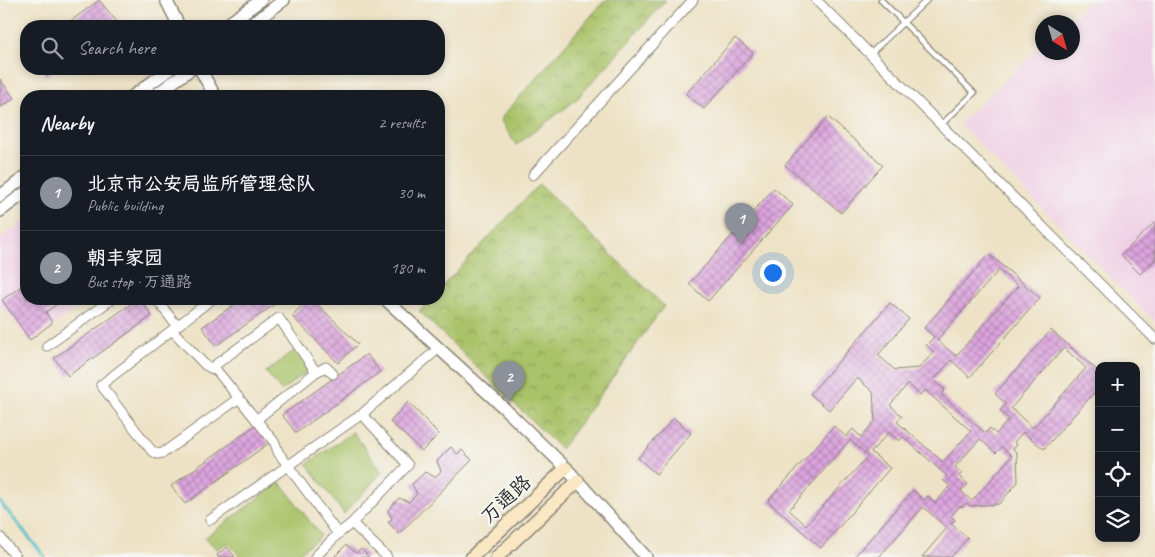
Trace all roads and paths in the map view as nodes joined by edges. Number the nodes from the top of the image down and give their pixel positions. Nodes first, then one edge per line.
1 (166, 0) edge
2 (260, 0) edge
3 (284, 0) edge
4 (693, 0) edge
5 (816, 0) edge
6 (881, 0) edge
7 (927, 0) edge
8 (176, 20) edge
9 (233, 20) edge
10 (256, 20) edge
11 (903, 23) junction
12 (870, 54) junction
13 (162, 75) edge
14 (183, 75) edge
15 (203, 75) edge
16 (141, 90) edge
17 (162, 90) edge
18 (212, 90) edge
19 (941, 125) junction
20 (533, 175) dead end
21 (20, 181) edge
22 (0, 196) edge
23 (20, 196) edge
24 (0, 211) edge
25 (104, 305) edge
26 (160, 305) edge
27 (204, 305) edge
28 (392, 305) edge
29 (175, 328) junction
30 (1155, 339) edge
31 (47, 346) dead end
32 (439, 348) junction
33 (211, 368) junction
34 (316, 372) junction
35 (333, 374) dead end
36 (239, 398) junction
37 (362, 414) junction
38 (256, 420) junction
39 (288, 465) junction
40 (566, 468) junction
41 (578, 481) junction
42 (210, 520) dead end
43 (352, 523) junction
44 (338, 534) junction
45 (0, 537) edge
46 (16, 557) edge
47 (315, 557) edge
48 (387, 557) edge
49 (472, 557) edge
50 (497, 557) edge
51 (646, 557) edge

1 - 8 street
2 - 9 street
3 - 10 street
4 - 20 street
5 - 12 street
6 - 11 lane
7 - 11 lane
11 - 12 lane
11 - 19 lane
12 - 19 street
13 - 16 street
14 - 17 street
15 - 18 street
19 - 30 street
21 - 22 street
23 - 24 street
25 - 31 street
26 - 29 street
27 - 29 street
28 - 32 street
29 - 33 street
29 - 36 street
32 - 37 street
32 - 40 street
33 - 34 street
33 - 36 street
34 - 35 street
34 - 38 street
36 - 38 street
37 - 39 street
37 - 43 street
38 - 39 street
39 - 42 street
39 - 44 street
40 - 41 street
40 - 49 main road, 万通路
41 - 50 main road, 万通路
41 - 51 street
43 - 44 street
43 - 48 street
44 - 47 street
45 - 46 street

